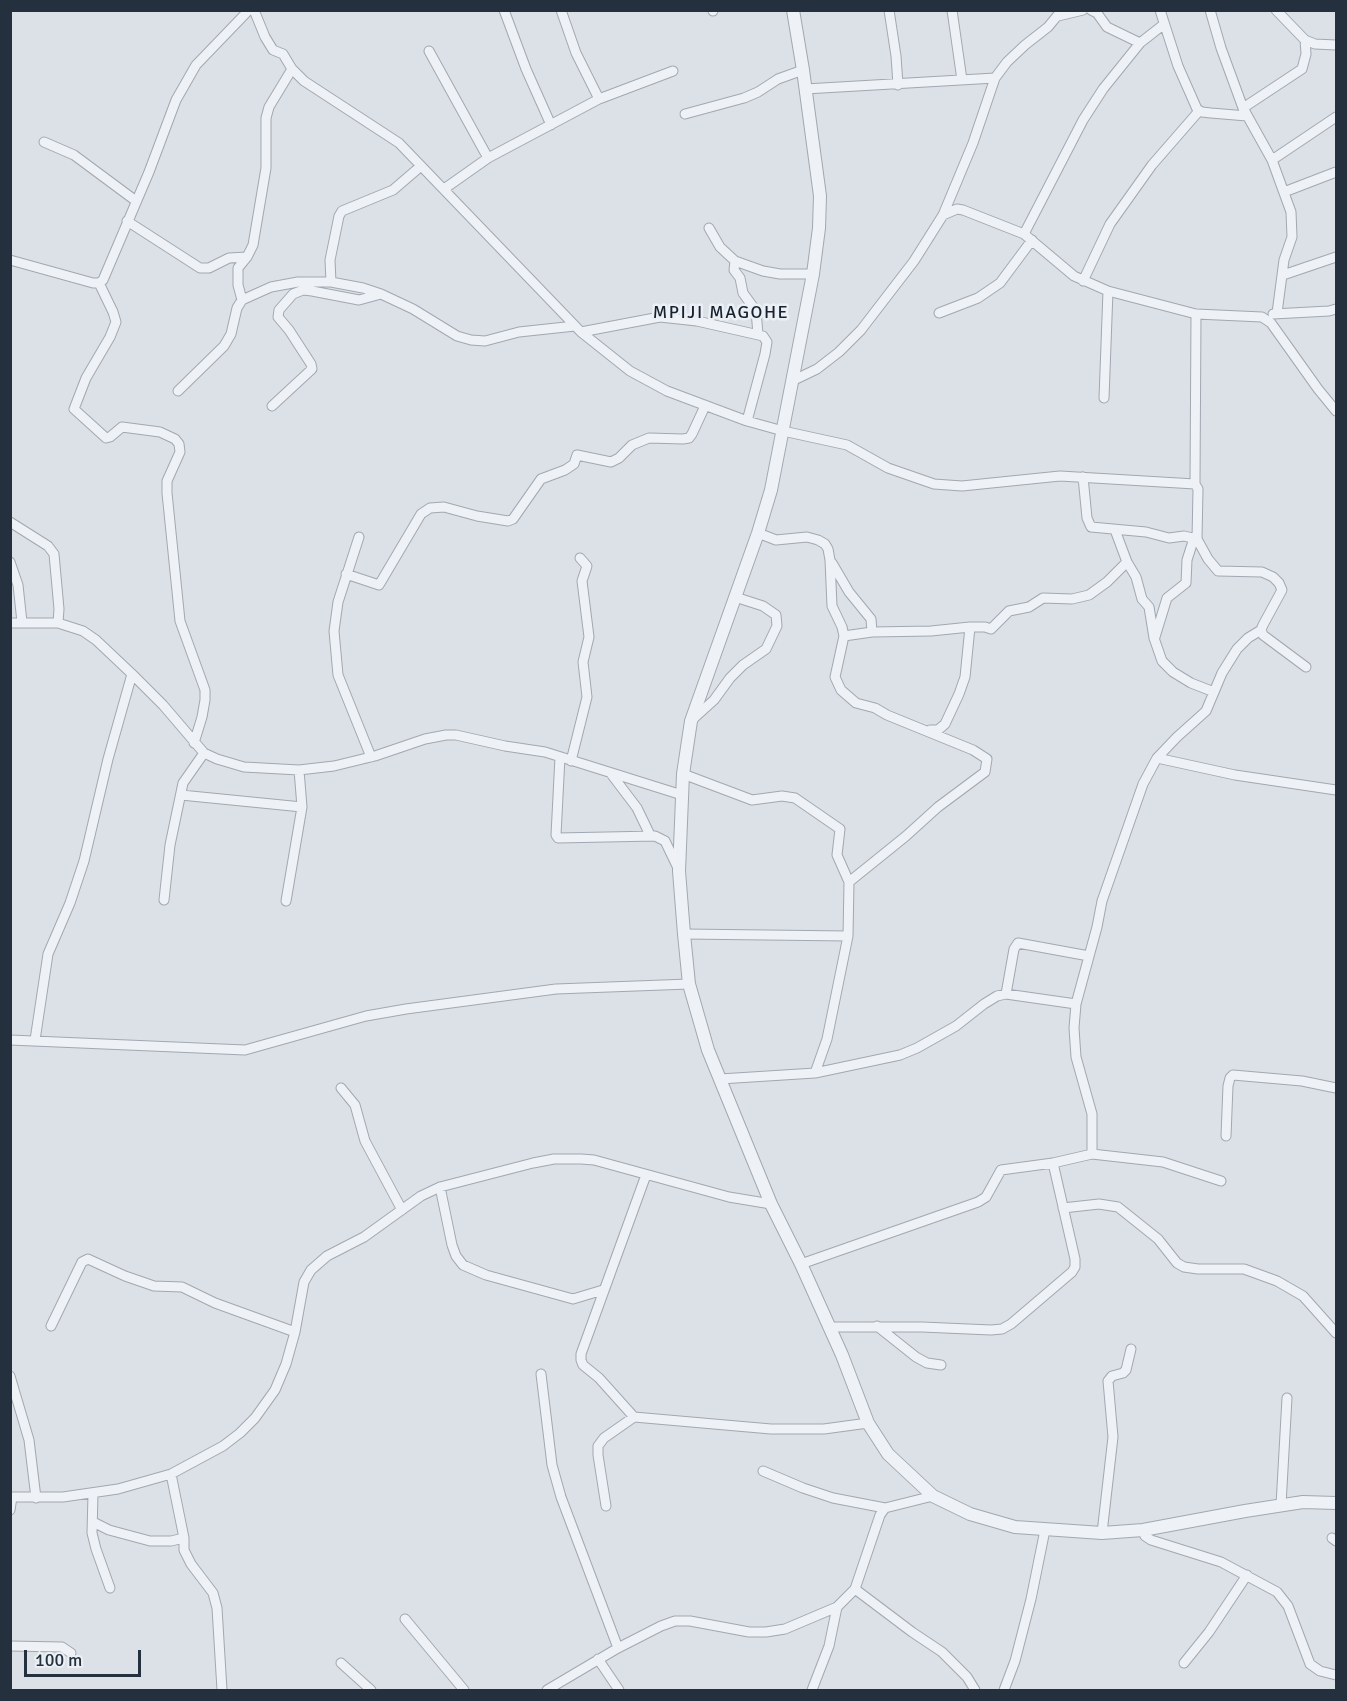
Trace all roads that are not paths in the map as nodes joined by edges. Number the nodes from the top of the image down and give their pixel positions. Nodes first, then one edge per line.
1 (249, 10) edge
2 (254, 10) edge
3 (504, 10) edge
4 (561, 10) edge
5 (793, 10) edge
6 (889, 10) edge
7 (952, 10) edge
8 (1083, 10) edge
9 (1091, 10) edge
10 (1160, 10) edge
11 (1210, 10) edge
12 (1277, 11) edge
13 (1060, 13) edge
14 (1163, 25) junction
15 (1305, 40) junction
16 (1140, 43) junction
17 (1336, 45) edge
18 (429, 51) dead end
19 (292, 69) junction
20 (804, 70) junction
21 (673, 71) dead end
22 (995, 78) junction
23 (962, 80) junction
24 (898, 85) junction
25 (805, 89) junction
26 (599, 99) junction
27 (1199, 111) junction
28 (1245, 112) junction
29 (685, 114) dead end
30 (1336, 117) edge
31 (551, 125) junction
32 (44, 142) dead end
33 (488, 158) junction
34 (1272, 160) junction
35 (421, 166) junction
36 (1336, 172) edge
37 (444, 189) junction
38 (1284, 192) junction
39 (136, 201) junction
40 (943, 215) junction
41 (127, 221) junction
42 (709, 228) dead end
43 (1028, 237) junction
44 (247, 257) junction
45 (1336, 257) edge
46 (10, 260) edge
47 (735, 261) junction
48 (813, 274) junction
49 (1283, 274) junction
50 (1083, 280) junction
51 (331, 282) junction
52 (99, 283) junction
53 (1108, 291) junction
54 (381, 294) junction
55 (242, 300) junction
56 (1336, 309) edge
57 (939, 313) dead end
58 (1277, 313) junction
59 (1196, 314) junction
60 (1263, 317) junction
61 (578, 329) junction
62 (758, 334) junction
63 (792, 381) junction
64 (178, 391) dead end
65 (1104, 398) dead end
66 (272, 406) dead end
67 (705, 406) junction
68 (1336, 411) edge
69 (747, 421) junction
70 (783, 431) junction
71 (1083, 477) junction
72 (1195, 484) junction
73 (10, 522) edge
74 (1115, 530) junction
75 (758, 532) junction
76 (359, 537) dead end
77 (1196, 538) junction
78 (580, 558) dead end
79 (830, 560) junction
80 (10, 562) edge
81 (1126, 562) junction
82 (346, 574) junction
83 (735, 597) junction
84 (22, 622) junction
85 (10, 623) edge
86 (58, 623) junction
87 (970, 627) junction
88 (1262, 630) junction
89 (872, 632) junction
90 (844, 636) junction
91 (1154, 638) junction
92 (1306, 667) dead end
93 (132, 674) junction
94 (1214, 692) junction
95 (691, 721) junction
96 (927, 731) junction
97 (194, 743) junction
98 (204, 753) junction
99 (371, 756) junction
100 (560, 757) junction
101 (1157, 758) junction
102 (571, 761) junction
103 (299, 770) junction
104 (612, 774) junction
105 (683, 774) junction
106 (1336, 790) edge
107 (181, 795) junction
108 (682, 795) junction
109 (302, 807) junction
110 (651, 835) junction
111 (679, 871) junction
112 (849, 882) junction
113 (164, 900) dead end
114 (286, 901) dead end
115 (684, 934) junction
116 (848, 936) junction
117 (1089, 956) junction
118 (688, 984) junction
119 (1006, 994) junction
120 (1076, 1004) junction
121 (10, 1040) edge
122 (35, 1040) junction
123 (815, 1073) junction
124 (720, 1078) junction
125 (341, 1088) dead end
126 (1336, 1088) edge
127 (1226, 1136) dead end
128 (1092, 1154) junction
129 (1053, 1163) junction
130 (646, 1175) junction
131 (1221, 1181) dead end
132 (440, 1187) junction
133 (771, 1204) junction
134 (1063, 1208) junction
135 (402, 1210) junction
136 (801, 1264) junction
137 (603, 1290) junction
138 (51, 1326) dead end
139 (828, 1326) junction
140 (877, 1326) junction
141 (295, 1332) junction
142 (1336, 1333) edge
143 (1131, 1349) dead end
144 (941, 1365) dead end
145 (541, 1374) dead end
146 (10, 1376) edge
147 (1287, 1398) dead end
148 (634, 1417) junction
149 (868, 1423) junction
150 (763, 1471) dead end
151 (171, 1474) junction
152 (93, 1494) junction
153 (933, 1496) junction
154 (11, 1497) edge
155 (36, 1498) junction
156 (1336, 1503) edge
157 (1281, 1505) junction
158 (606, 1506) dead end
159 (885, 1508) junction
160 (10, 1510) edge
161 (93, 1522) junction
162 (1044, 1530) junction
163 (1143, 1530) junction
164 (1102, 1533) junction
165 (184, 1538) junction
166 (1247, 1575) junction
167 (110, 1588) dead end
168 (855, 1589) junction
169 (837, 1607) junction
170 (405, 1619) dead end
171 (10, 1646) edge
172 (618, 1648) junction
173 (71, 1653) dead end
174 (598, 1659) junction
175 (341, 1663) dead end
176 (1184, 1663) dead end
177 (1336, 1675) edge
178 (222, 1690) edge
179 (371, 1690) edge
180 (464, 1690) edge
181 (547, 1690) edge
182 (619, 1690) edge
183 (812, 1690) edge
184 (975, 1690) edge
185 (1004, 1690) edge

1 - 39 street
2 - 19 street
3 - 31 street
4 - 26 street
5 - 20 street
6 - 24 street
7 - 23 street
8 - 13 street
9 - 16 street
10 - 14 street
11 - 28 street
12 - 15 street
13 - 22 street
14 - 16 street
14 - 27 street
15 - 17 street
15 - 28 street
16 - 43 street
18 - 33 street
19 - 35 street
19 - 44 street
20 - 25 street
20 - 29 street
21 - 26 street
22 - 23 street
22 - 40 street
23 - 24 street
24 - 25 street
25 - 48 street
26 - 31 street
27 - 28 street
27 - 50 street
28 - 34 street
30 - 34 street
31 - 33 street
32 - 39 street
33 - 37 street
34 - 38 street
35 - 37 street
35 - 51 street
36 - 38 street
37 - 61 street
38 - 49 street
39 - 41 street
40 - 43 street
40 - 63 street
41 - 44 street
41 - 52 street
42 - 47 street
43 - 50 street
43 - 57 street
44 - 55 street
45 - 49 street
46 - 52 street
47 - 48 street
47 - 62 street
48 - 63 street
49 - 58 street
50 - 53 street
51 - 54 street
51 - 55 street
52 - 97 street
53 - 59 street
53 - 65 street
54 - 61 street
54 - 66 street
55 - 64 street
56 - 58 street
58 - 60 street
59 - 60 street
59 - 72 street
60 - 68 street
61 - 62 street
61 - 67 street
62 - 69 street
63 - 70 street
67 - 69 street
67 - 82 street
69 - 70 street
70 - 71 street
70 - 75 street
71 - 72 street
71 - 74 street
72 - 77 street
73 - 86 street
74 - 77 street
74 - 81 street
75 - 79 street
75 - 83 street
76 - 82 street
77 - 88 street
77 - 91 street
78 - 102 street
79 - 89 street
79 - 90 street
80 - 84 street
81 - 87 street
81 - 91 street
82 - 99 street
83 - 95 street
83 - 95 street
84 - 85 street
84 - 86 street
86 - 93 street
87 - 89 street
87 - 96 street
88 - 92 street
88 - 94 street
89 - 90 street
90 - 96 street
91 - 94 street
93 - 97 street
93 - 122 street
94 - 101 street
95 - 105 street
96 - 112 street
97 - 98 street
98 - 103 street
98 - 107 street
99 - 100 street
99 - 103 street
100 - 102 street
100 - 110 street
101 - 106 street
101 - 117 street
102 - 104 street
103 - 109 street
104 - 108 street
104 - 110 street
105 - 108 street
105 - 112 street
107 - 109 street
107 - 113 street
108 - 111 street
109 - 114 street
110 - 111 street
111 - 115 street
112 - 116 street
115 - 116 street
115 - 118 street
116 - 123 street
117 - 119 street
117 - 120 street
118 - 122 street
118 - 124 street
119 - 120 street
119 - 123 street
120 - 128 street
121 - 122 street
123 - 124 street
124 - 133 street
125 - 135 street
126 - 127 street
128 - 129 street
128 - 131 street
129 - 134 street
129 - 136 street
130 - 132 street
130 - 133 street
130 - 137 street
132 - 135 street
132 - 137 street
133 - 136 street
134 - 140 street
134 - 142 street
135 - 141 street
136 - 139 street
137 - 148 street
138 - 141 street
139 - 140 street
139 - 149 street
140 - 144 street
141 - 151 street
143 - 164 street
145 - 172 street
146 - 155 street
147 - 157 street
148 - 149 street
148 - 158 street
149 - 153 street
150 - 159 street
151 - 152 street
151 - 165 street
152 - 155 street
152 - 161 street
153 - 159 street
153 - 162 street
154 - 155 street
154 - 160 street
156 - 157 street
157 - 163 street
159 - 168 street
161 - 165 street
161 - 167 street
162 - 164 street
162 - 185 street
163 - 164 street
163 - 166 street
165 - 178 street
166 - 176 street
166 - 177 street
168 - 169 street
168 - 184 street
169 - 172 street
169 - 183 street
170 - 180 street
171 - 173 street
172 - 174 street
174 - 181 street
174 - 182 street
175 - 179 street

